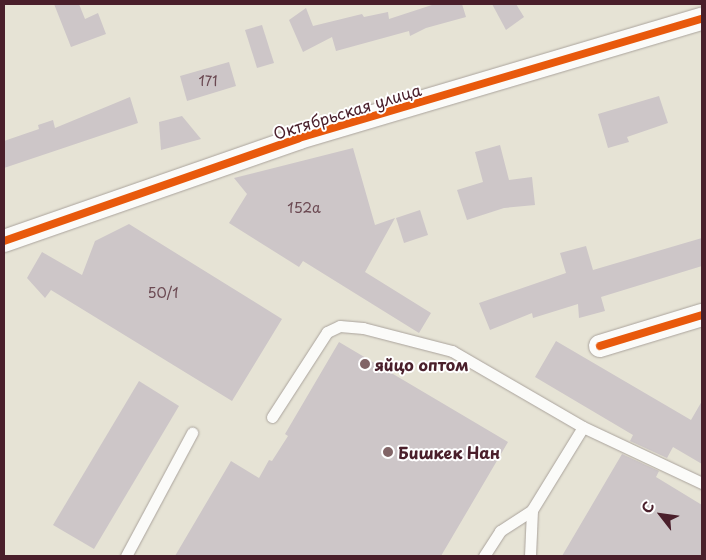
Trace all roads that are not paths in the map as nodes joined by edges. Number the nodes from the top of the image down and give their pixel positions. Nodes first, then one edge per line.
1 (702, 19) edge
2 (4, 241) edge
3 (702, 315) edge
4 (600, 346) dead end
5 (272, 417) dead end
6 (583, 427) junction
7 (192, 433) dead end
8 (702, 483) edge
9 (532, 510) junction
10 (126, 556) edge
11 (484, 556) edge
12 (530, 556) edge

1 - 2 street, Октябрьская улица
3 - 4 street
5 - 6 lane
6 - 8 lane
6 - 9 lane
7 - 10 lane
9 - 11 lane
9 - 12 lane

